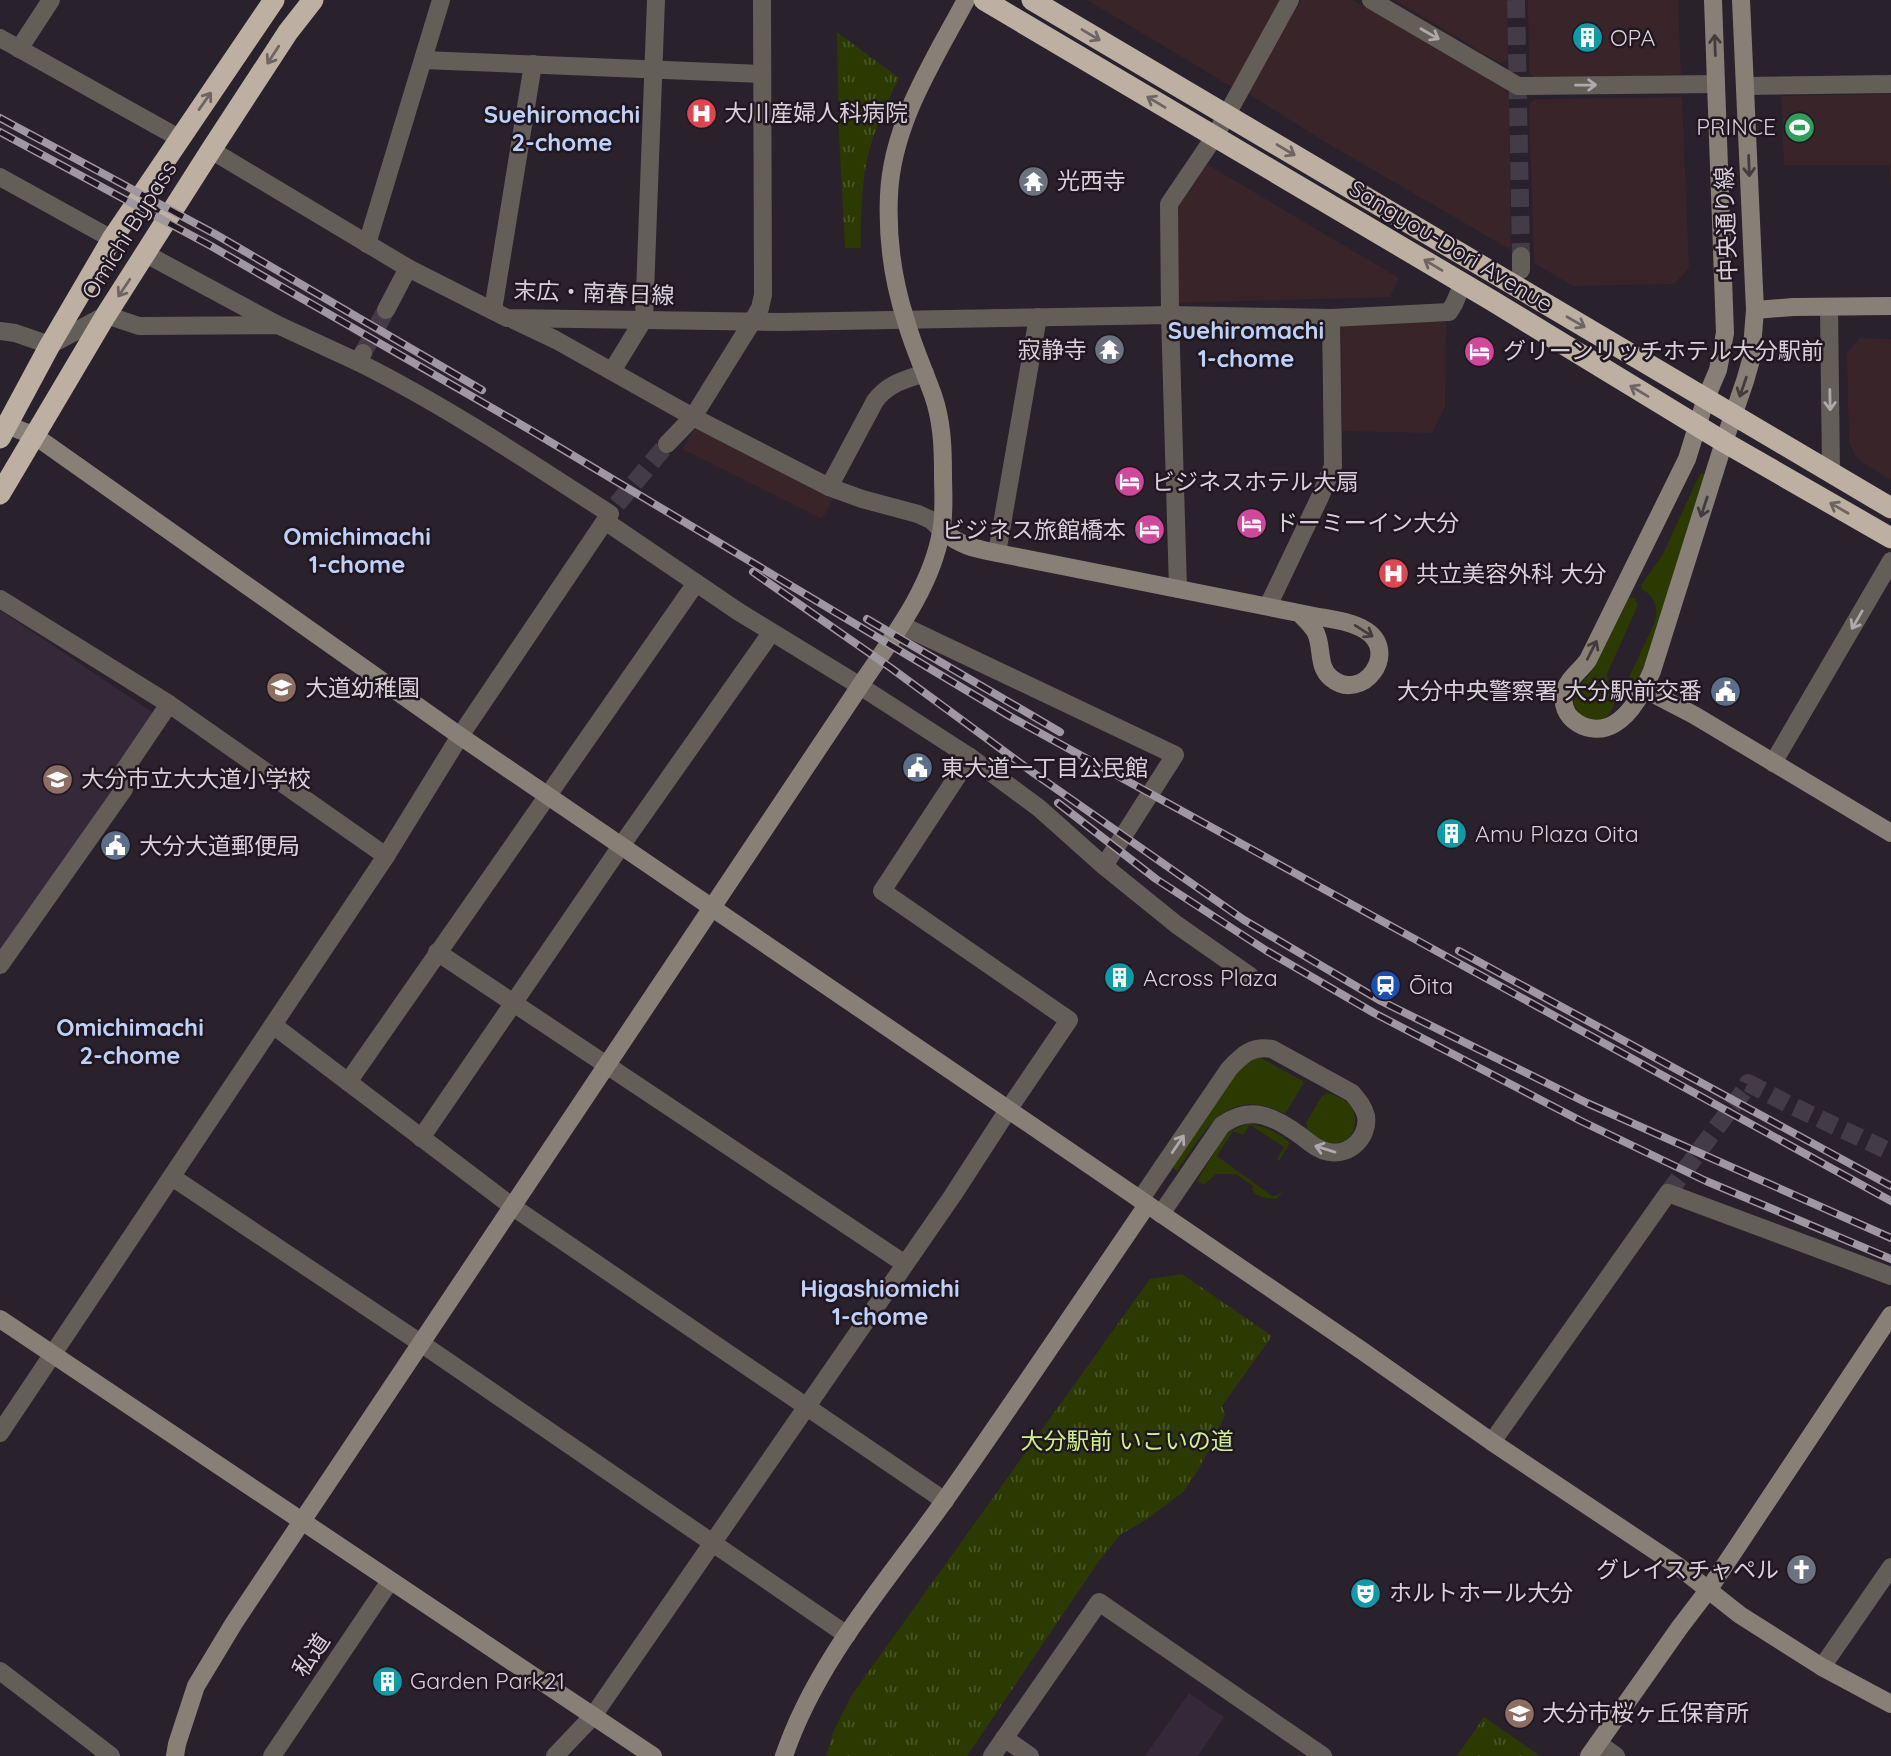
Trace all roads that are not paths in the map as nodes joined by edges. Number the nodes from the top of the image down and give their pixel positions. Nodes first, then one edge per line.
1 (51, 0) edge
2 (274, 0) edge
3 (313, 0) edge
4 (441, 0) edge
5 (656, 0) edge
6 (762, 0) edge
7 (965, 0) edge
8 (984, 0) edge
9 (1032, 0) edge
10 (1290, 0) edge
11 (1371, 0) edge
12 (1713, 0) edge
13 (1741, 0) edge
14 (0, 38) edge
15 (19, 49) junction
16 (423, 60) junction
17 (533, 64) junction
18 (652, 69) junction
19 (762, 74) junction
20 (1716, 84) junction
21 (1891, 84) edge
22 (1745, 86) junction
23 (1227, 116) junction
24 (1215, 136) junction
25 (180, 138) junction
26 (211, 150) junction
27 (0, 178) edge
28 (112, 239) junction
29 (368, 244) junction
30 (146, 254) junction
31 (408, 268) junction
32 (1463, 283) junction
33 (1891, 306) edge
34 (1829, 307) junction
35 (386, 310) tunnel mouth
36 (1755, 310) junction
37 (106, 314) junction
38 (500, 314) junction
39 (1170, 315) junction
40 (1038, 317) junction
41 (1331, 317) junction
42 (644, 319) junction
43 (905, 320) junction
44 (752, 322) junction
45 (278, 325) junction
46 (0, 331) edge
47 (50, 345) junction
48 (612, 371) junction
49 (925, 373) junction
50 (1706, 398) junction
51 (1734, 414) junction
52 (693, 417) junction
53 (1698, 426) junction
54 (4, 431) edge
55 (34, 436) junction
56 (1724, 442) junction
57 (667, 444) tunnel mouth
58 (1831, 472) junction
59 (829, 487) junction
60 (0, 494) edge
61 (1891, 508) edge
62 (611, 513) junction
63 (942, 531) junction
64 (1891, 538) edge
65 (997, 553) junction
66 (1891, 561) edge
67 (696, 583) junction
68 (1178, 589) junction
69 (0, 599) edge
70 (1268, 606) junction
71 (1299, 613) junction
72 (901, 625) junction
73 (771, 633) junction
74 (860, 686) junction
75 (1644, 689) junction
76 (169, 704) junction
77 (460, 736) junction
78 (970, 757) junction
79 (1773, 763) junction
80 (548, 796) junction
81 (1891, 833) edge
82 (621, 846) junction
83 (386, 856) junction
84 (1104, 866) junction
85 (712, 908) junction
86 (437, 952) junction
87 (0, 965) edge
88 (1250, 976) dead end
89 (514, 1003) junction
90 (273, 1025) junction
91 (607, 1066) junction
92 (348, 1082) junction
93 (1008, 1110) junction
94 (421, 1138) junction
95 (172, 1177) junction
96 (1149, 1206) junction
97 (513, 1207) junction
98 (905, 1264) junction
99 (1891, 1276) edge
100 (1891, 1315) edge
101 (0, 1320) edge
102 (422, 1344) junction
103 (51, 1355) junction
104 (806, 1407) junction
105 (0, 1433) edge
106 (1492, 1442) junction
107 (945, 1501) junction
108 (302, 1522) junction
109 (712, 1543) junction
110 (1891, 1567) edge
111 (390, 1581) junction
112 (1709, 1589) junction
113 (847, 1635) junction
114 (1822, 1667) junction
115 (0, 1671) edge
116 (1891, 1704) edge
117 (593, 1716) junction
118 (1004, 1738) junction
119 (1593, 1749) edge
120 (111, 1756) edge
121 (175, 1756) edge
122 (272, 1756) edge
123 (555, 1756) edge
124 (653, 1756) edge
125 (784, 1756) edge
126 (992, 1756) edge
127 (1030, 1756) edge
128 (1323, 1756) edge
129 (1616, 1756) edge

1 - 15 street
25 -> 2 highway, Omichi Bypass
3 -> 26 highway, Omichi Bypass
4 - 16 street
5 - 18 street
6 - 19 street
7 - 43 street
24 -> 8 highway, Sangyou-Dori Avenue
9 -> 23 highway, Sangyou-Dori Avenue
10 - 23 street
11 -> 20 street
20 -> 12 street, 中央通り線
13 - 22 street, 中央通り線
14 - 15 street
15 - 25 street
16 - 17 street
16 - 29 street
17 - 18 street
17 - 38 street
18 - 19 street
18 - 42 street
19 - 44 street
20 - 50 street, 中央通り線
21 - 22 street
22 -> 36 street, 中央通り線
23 - 24 street
23 -> 50 highway, Sangyou-Dori Avenue
32 -> 24 highway, Sangyou-Dori Avenue
24 - 39 street
25 - 28 highway, Omichi Bypass
26 - 29 street, 末広・南春日線
26 - 30 highway, Omichi Bypass
27 - 28 street
28 - 47 highway, Omichi Bypass
29 - 31 street, 末広・南春日線
30 -> 37 highway, Omichi Bypass
30 - 45 street
31 - 35 street
31 - 38 street, 末広・南春日線
32 - 41 street, 末広・南春日線
53 -> 32 highway, Sangyou-Dori Avenue
33 - 34 street
34 - 36 street
34 -> 58 street
36 -> 51 street, 中央通り線
37 - 45 street
37 - 47 street
37 - 55 highway, Omichi Bypass
38 - 42 street, 末広・南春日線
38 - 48 street
39 - 40 street, 末広・南春日線
39 - 41 street, 末広・南春日線
39 - 68 street
40 - 43 street, 末広・南春日線
40 - 65 street
41 - 70 street
42 - 44 street, 末広・南春日線
42 - 48 street
43 - 44 street, 末広・南春日線
43 - 49 street
44 - 52 street
45 - 62 street
46 - 47 street
47 - 54 highway, Omichi Bypass
48 - 52 street
49 - 59 street
49 - 63 street
50 - 51 highway, Sangyou-Dori Avenue
50 - 53 street, 中央通り線
51 - 56 street, 中央通り線
51 - 58 highway, Sangyou-Dori Avenue
52 - 57 street
52 - 59 street
53 - 56 highway, Sangyou-Dori Avenue
75 -> 53 street, 中央通り線
54 - 55 street
55 - 60 highway, Omichi Bypass
55 - 77 street
64 -> 56 highway, Sangyou-Dori Avenue
56 -> 75 street, 中央通り線
58 - 61 highway, Sangyou-Dori Avenue
59 - 63 street
62 - 67 street
62 - 77 street
63 - 65 street
63 - 72 street
65 - 68 street
66 -> 79 street
67 - 73 street
67 - 80 street
68 - 70 street
69 - 76 street
70 - 71 street
71 -> 71 street
72 - 74 street
72 - 84 street
73 - 74 street
73 - 82 street
74 - 78 street
74 - 85 street
75 - 79 street
76 - 83 street
76 - 87 street
77 - 80 street
77 - 83 street
78 - 84 street
78 - 93 street
79 - 81 street
80 - 82 street
80 - 86 street
82 - 85 street
82 - 89 street
83 - 90 street
84 - 88 street
85 - 91 street
85 - 93 street
86 - 89 street
86 - 92 street
89 - 91 street
89 - 94 street
90 - 92 street
90 - 95 street
91 - 97 street
91 - 98 street
92 - 94 street
93 - 96 street
93 - 98 street
94 - 97 street
95 - 102 street
95 - 103 street
96 -> 96 street
96 - 106 street
96 - 107 street
97 - 102 street
97 - 104 street
98 - 104 street
99 - 106 street
100 - 112 street
101 - 103 street
102 - 108 street
102 - 109 street
103 - 105 street
103 - 108 street
104 - 107 street
104 - 109 street
106 - 112 street
107 - 113 street
108 - 111 street
108 - 121 street
109 - 113 street
109 - 117 street
110 - 114 street
111 - 117 street
111 - 122 street, 私道
112 - 114 street
112 - 119 street
113 - 125 street
114 - 116 street
115 - 120 street
117 - 123 street
117 - 124 street
118 - 126 street
118 - 127 street
118 - 128 street
119 - 129 street

